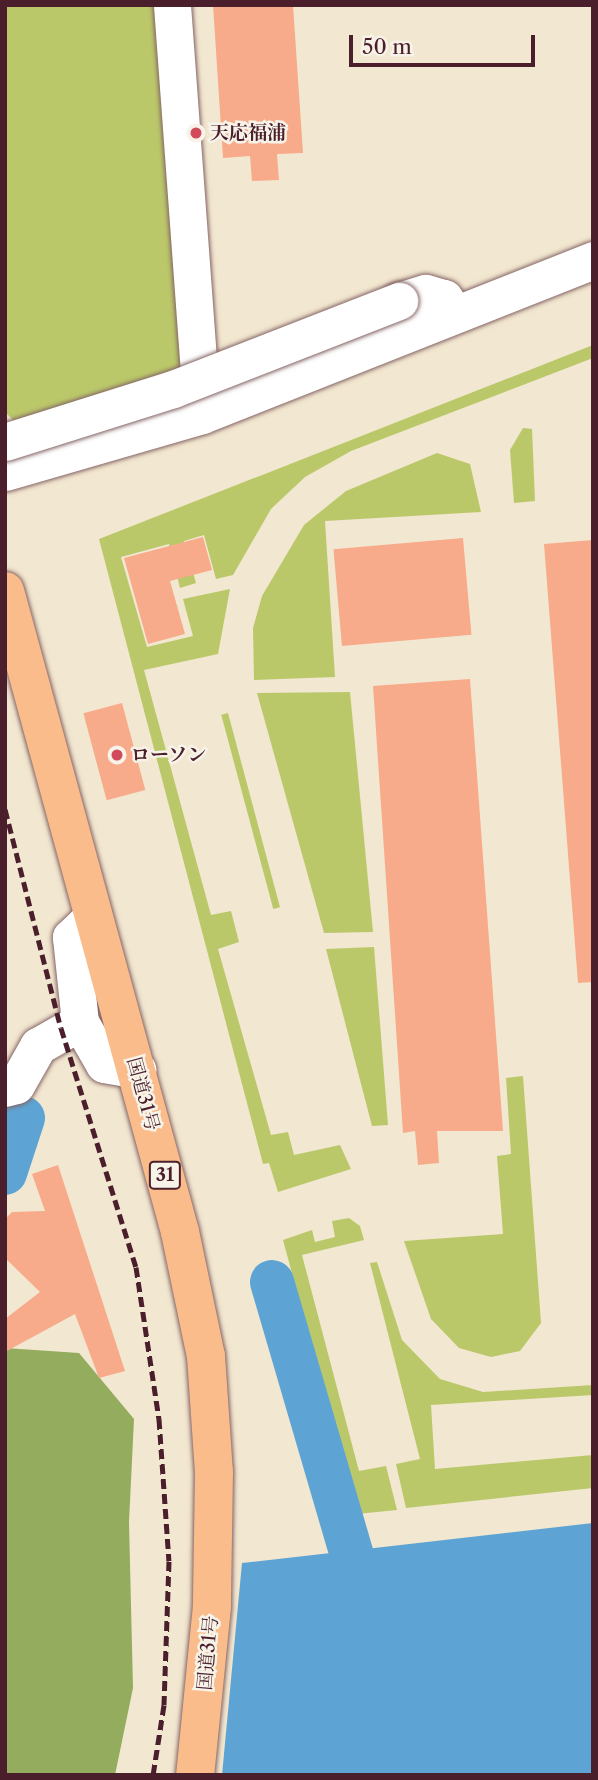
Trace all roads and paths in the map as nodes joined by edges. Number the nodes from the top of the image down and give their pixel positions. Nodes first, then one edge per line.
1 (172, 5) edge
2 (593, 260) edge
3 (455, 313) junction
4 (202, 415) junction
5 (5, 442) edge
6 (5, 472) edge
7 (5, 591) edge
8 (91, 918) junction
9 (79, 1022) junction
10 (137, 1070) junction
11 (5, 1088) edge
12 (195, 1775) edge

1 - 4 street
2 - 3 street
3 - 4 street
3 - 5 street, bridge
4 - 6 street
7 - 8 highway, 国道31号 / 31
8 - 9 street
8 - 10 highway, 国道31号 / 31
9 - 10 street
9 - 11 street
10 - 12 highway, 国道31号 / 31

